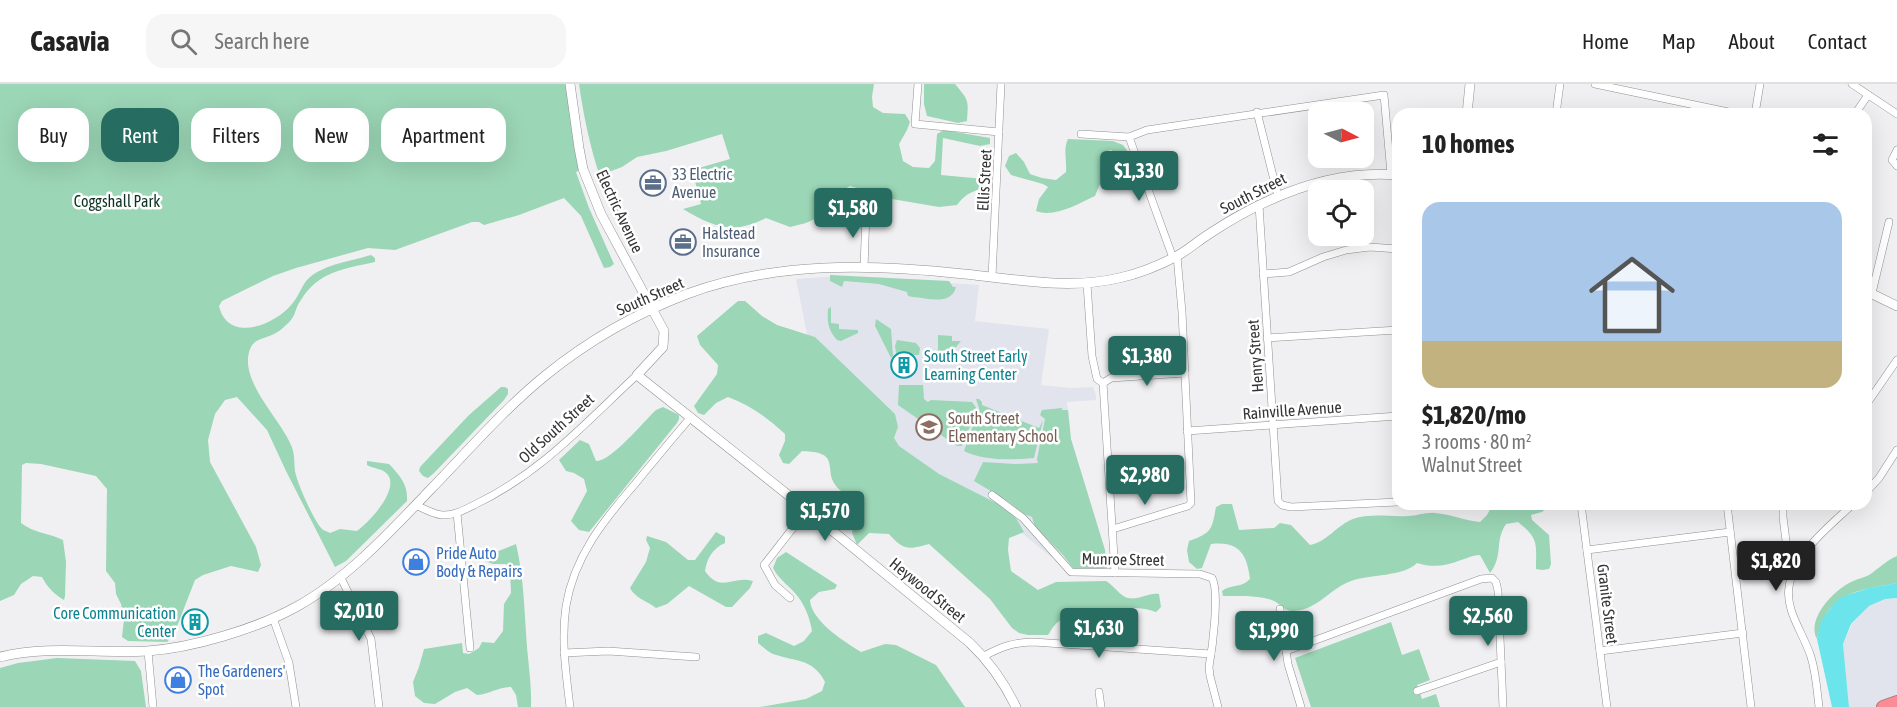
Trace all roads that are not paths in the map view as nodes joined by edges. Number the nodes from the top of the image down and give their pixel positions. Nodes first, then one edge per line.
1 (570, 84) edge
2 (918, 84) edge
3 (1001, 84) edge
4 (1470, 84) edge
5 (1560, 84) edge
6 (1595, 84) edge
7 (1640, 84) edge
8 (1760, 84) edge
9 (1852, 84) edge
10 (1638, 93) junction
11 (1868, 95) junction
12 (1468, 108) edge
13 (1557, 108) edge
14 (1709, 108) edge
15 (1756, 108) edge
16 (1859, 108) edge
17 (1257, 112) junction
18 (1897, 114) edge
19 (999, 132) junction
20 (1082, 134) dead end
21 (1129, 137) junction
22 (1897, 150) edge
23 (1392, 152) edge
24 (1897, 166) edge
25 (1392, 174) edge
26 (1278, 196) junction
27 (1259, 205) junction
28 (866, 212) dead end
29 (1889, 222) dead end
30 (1392, 249) edge
31 (1175, 257) junction
32 (864, 268) junction
33 (1263, 274) junction
34 (992, 277) junction
35 (1872, 282) edge
36 (1087, 284) junction
37 (1872, 294) edge
38 (1897, 306) edge
39 (652, 309) junction
40 (1392, 330) edge
41 (1267, 338) junction
42 (1897, 360) edge
43 (1185, 373) junction
44 (637, 375) junction
45 (1103, 383) junction
46 (1872, 396) edge
47 (1392, 416) edge
48 (691, 417) junction
49 (1273, 424) junction
50 (1187, 431) junction
51 (1897, 450) edge
52 (1872, 486) edge
53 (992, 495) dead end
54 (1392, 502) edge
55 (416, 505) junction
56 (807, 510) junction
57 (1582, 510) edge
58 (1728, 510) edge
59 (1783, 510) edge
60 (1847, 510) edge
61 (457, 513) junction
62 (1113, 529) junction
63 (1730, 532) junction
64 (1587, 550) junction
65 (1796, 567) junction
66 (1115, 573) junction
67 (340, 576) junction
68 (790, 598) dead end
69 (1280, 609) dead end
70 (273, 618) junction
71 (1743, 633) junction
72 (470, 648) dead end
73 (148, 651) junction
74 (1286, 651) junction
75 (1600, 651) junction
76 (564, 653) junction
77 (1211, 654) junction
78 (984, 656) junction
79 (0, 657) edge
80 (696, 657) dead end
81 (1501, 662) junction
82 (1418, 691) dead end
83 (1099, 692) dead end
84 (1897, 702) edge
85 (153, 707) edge
86 (296, 707) edge
87 (379, 707) edge
88 (570, 707) edge
89 (1016, 707) edge
90 (1101, 707) edge
91 (1218, 707) edge
92 (1301, 707) edge
93 (1503, 707) edge
94 (1607, 707) edge
95 (1751, 707) edge
96 (1819, 707) edge
97 (1883, 707) edge

1 - 39 main road, Electric Avenue
2 - 19 street
3 - 19 street, Ellis Street
4 - 12 main road
5 - 13 street
6 - 10 street
7 - 10 street
8 - 15 street
9 - 11 street
10 - 14 street
11 - 16 street
11 - 18 street
17 - 21 street
17 - 23 street
17 - 26 street
19 - 34 street, Ellis Street
20 - 21 street
21 - 31 street
22 - 24 street
25 - 26 main road, South Street
26 - 27 main road, South Street
27 - 31 main road, South Street
27 - 33 street, Henry Street
28 - 32 street
29 - 35 street
30 - 33 street
31 - 36 main road, South Street
31 - 43 street
32 - 34 main road, South Street
32 - 39 main road, South Street
33 - 41 street, Henry Street
34 - 36 main road, South Street
36 - 45 street
37 - 38 main road
39 - 44 main road, Old South Street
39 - 55 main road, South Street
40 - 41 street
41 - 49 street, Henry Street
42 - 46 street
43 - 45 street
43 - 50 street
44 - 48 main road, Heywood Street
44 - 61 street, Old South Street
45 - 62 street
47 - 49 street, Rainville Avenue
48 - 56 main road, Heywood Street
48 - 76 street
49 - 50 street, Rainville Avenue
49 - 54 street, Henry Street
50 - 62 street
51 - 52 street
53 - 66 street, Munroe Street
55 - 61 street
55 - 67 main road, South Street
56 - 68 street
56 - 78 main road, Heywood Street
57 - 64 street, Granite Street
58 - 63 street
59 - 65 street
60 - 65 street
61 - 72 street
62 - 66 street
63 - 64 street
63 - 71 street
64 - 75 street, Granite Street
65 - 96 street
66 - 77 street, Munroe Street
67 - 70 main road, South Street
67 - 87 street
69 - 74 street
70 - 73 main road, South Street
70 - 86 street
71 - 75 street
71 - 95 street
73 - 79 main road, South Street
73 - 85 street
74 - 81 street
74 - 92 street
75 - 94 street, Granite Street
76 - 80 street
76 - 88 street
77 - 78 street
77 - 91 street
78 - 89 main road, Heywood Street
81 - 82 street
81 - 93 street
83 - 90 street
84 - 97 highway

